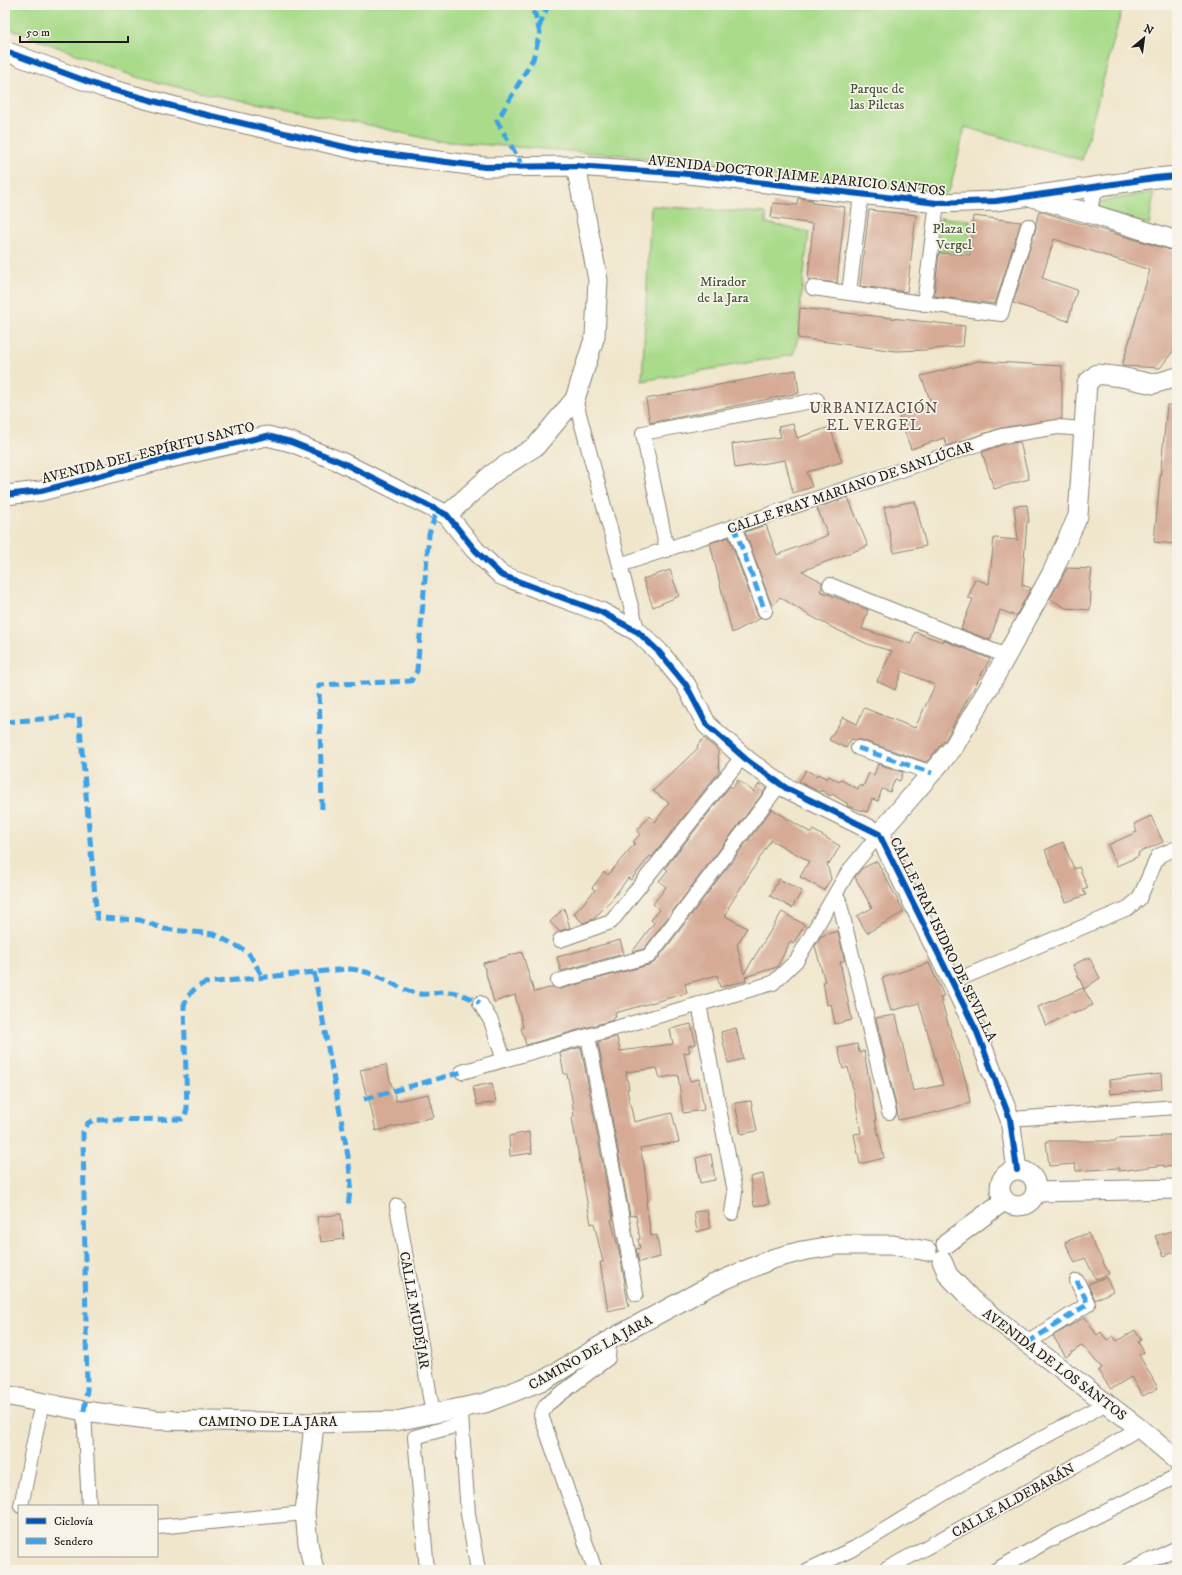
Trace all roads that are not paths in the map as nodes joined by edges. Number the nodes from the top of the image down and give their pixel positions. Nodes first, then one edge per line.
1 (5, 51) edge
2 (576, 166) junction
3 (1177, 176) edge
4 (1103, 186) junction
5 (861, 195) junction
6 (1026, 196) junction
7 (936, 203) junction
8 (1092, 214) junction
9 (1028, 226) dead end
10 (1177, 241) edge
11 (813, 288) dead end
12 (849, 293) junction
13 (924, 304) junction
14 (1176, 378) edge
15 (576, 399) junction
16 (817, 400) dead end
17 (1084, 429) junction
18 (5, 495) edge
19 (447, 515) junction
20 (734, 526) junction
21 (667, 550) junction
22 (620, 565) junction
23 (830, 585) dead end
24 (765, 611) dead end
25 (638, 632) junction
26 (1006, 656) junction
27 (858, 748) dead end
28 (743, 756) junction
29 (932, 773) junction
30 (780, 784) junction
31 (879, 834) junction
32 (1177, 848) edge
33 (834, 896) junction
34 (560, 940) dead end
35 (558, 980) dead end
36 (952, 982) junction
37 (480, 1003) dead end
38 (700, 1004) junction
39 (588, 1036) junction
40 (504, 1060) junction
41 (462, 1072) dead end
42 (1177, 1107) edge
43 (889, 1112) dead end
44 (1010, 1119) junction
45 (1017, 1170) junction
46 (1177, 1189) edge
47 (1036, 1192) junction
48 (1005, 1200) junction
49 (397, 1206) dead end
50 (732, 1213) dead end
51 (938, 1252) junction
52 (1077, 1281) dead end
53 (636, 1294) dead end
54 (609, 1341) junction
55 (1027, 1343) junction
56 (5, 1395) edge
57 (42, 1402) junction
58 (1106, 1403) junction
59 (84, 1411) junction
60 (433, 1414) junction
61 (461, 1416) junction
62 (314, 1423) junction
63 (1139, 1428) junction
64 (1177, 1460) edge
65 (1177, 1476) edge
66 (21, 1505) edge
67 (89, 1505) edge
68 (305, 1513) junction
69 (158, 1527) edge
70 (1177, 1548) edge
71 (314, 1570) edge
72 (427, 1570) edge
73 (478, 1570) edge
74 (595, 1570) edge
75 (808, 1570) edge
76 (885, 1570) edge
77 (996, 1570) edge
78 (1130, 1570) edge

1 - 2 street, AVENIDA DOCTOR JAIME APARICIO SANTOS
2 - 5 street, AVENIDA DOCTOR JAIME APARICIO SANTOS
2 - 15 street
3 - 4 street, AVENIDA DOCTOR JAIME APARICIO SANTOS
4 - 6 street, AVENIDA DOCTOR JAIME APARICIO SANTOS
4 - 8 street
5 - 7 street, AVENIDA DOCTOR JAIME APARICIO SANTOS
5 - 12 street
6 - 7 street, AVENIDA DOCTOR JAIME APARICIO SANTOS
6 - 8 street
7 - 13 street
8 - 10 street
9 - 13 street
11 - 12 street
12 - 13 street
14 - 17 street
15 - 19 street
15 - 22 street
16 - 21 street
17 - 20 street, CALLE FRAY MARIANO DE SANLÚCAR
17 - 26 street
18 - 19 street, AVENIDA DEL ESPÍRITU SANTO
19 - 25 street, CALLE FRAY ISIDRO DE SEVILLA
20 - 21 street, CALLE FRAY MARIANO DE SANLÚCAR
20 - 24 street
21 - 22 street, CALLE FRAY MARIANO DE SANLÚCAR
22 - 25 street
23 - 26 street
25 - 28 street, CALLE FRAY ISIDRO DE SEVILLA
26 - 29 street
27 - 29 street
28 - 30 street, CALLE FRAY ISIDRO DE SEVILLA
28 - 34 street
29 - 31 street
30 - 31 street, CALLE FRAY ISIDRO DE SEVILLA
30 - 35 street
31 - 33 street
31 - 36 street, CALLE FRAY ISIDRO DE SEVILLA
32 - 36 street
33 - 38 street
33 - 43 street
36 - 44 street, CALLE FRAY ISIDRO DE SEVILLA
37 - 40 street
38 - 39 street
38 - 50 street
39 - 40 street
39 - 53 street
40 - 41 street
42 - 44 street
44 - 45 street, CALLE FRAY ISIDRO DE SEVILLA
45 - 47 street
45 - 48 street
46 - 47 street
47 - 48 street
48 - 51 street
49 - 60 street, CALLE MUDÉJAR
51 - 54 street, CAMINO DE LA JARA
51 - 55 street, AVENIDA DE LOS SANTOS
52 - 55 street
54 - 61 street, CAMINO DE LA JARA
54 - 74 street
55 - 58 street, AVENIDA DE LOS SANTOS
56 - 57 street, CAMINO DE LA JARA
57 - 59 street, CAMINO DE LA JARA
57 - 66 street
58 - 63 street, AVENIDA DE LOS SANTOS
58 - 75 street
59 - 62 street, CAMINO DE LA JARA
59 - 67 street
60 - 61 street, CAMINO DE LA JARA
60 - 62 street, CAMINO DE LA JARA
61 - 72 street
61 - 73 street
62 - 68 street
63 - 64 street, AVENIDA DE LOS SANTOS
63 - 76 street, CALLE ALDEBARÁN
65 - 77 street
68 - 69 street
68 - 71 street
70 - 78 street

